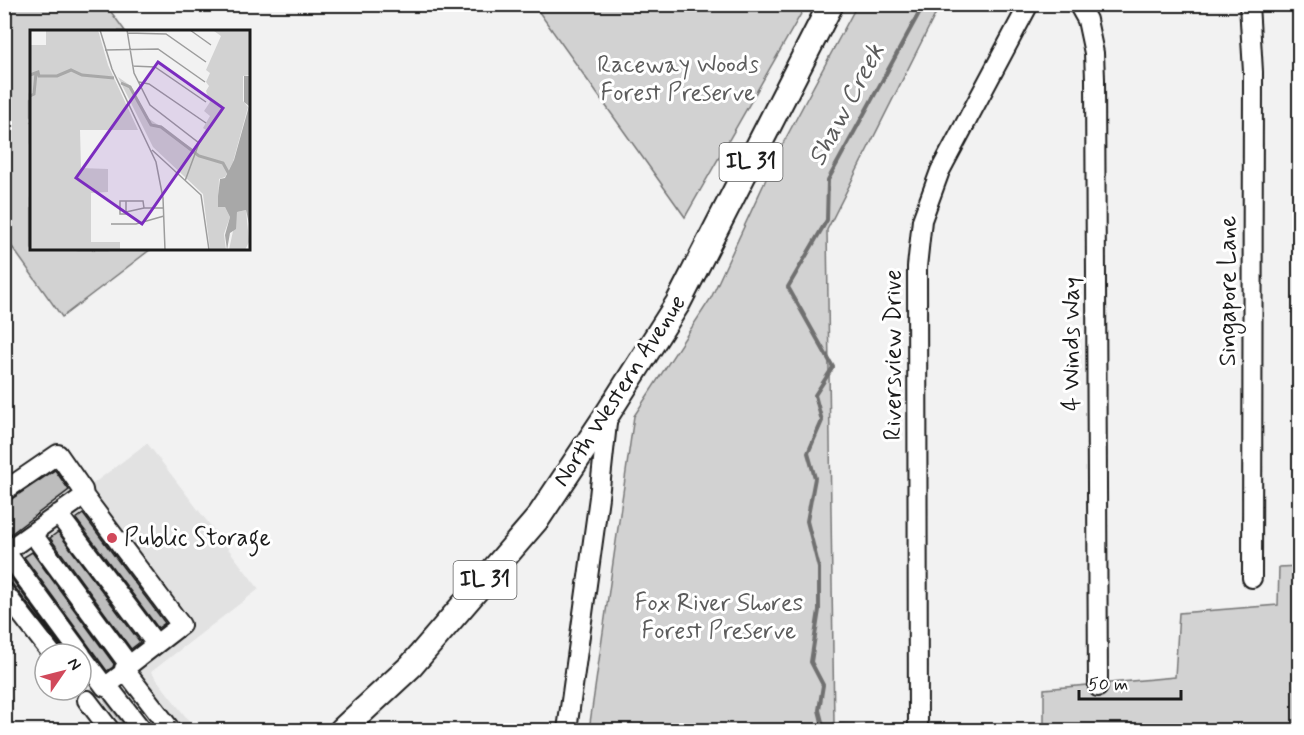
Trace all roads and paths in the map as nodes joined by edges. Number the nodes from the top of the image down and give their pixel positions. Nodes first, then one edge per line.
1 (831, 4) edge
2 (1029, 4) edge
3 (1078, 4) edge
4 (1249, 4) edge
5 (608, 413) junction
6 (4, 491) edge
7 (84, 496) junction
8 (58, 514) junction
9 (32, 533) junction
10 (5, 552) edge
11 (1252, 578) dead end
12 (4, 591) edge
13 (43, 642) edge
14 (72, 642) edge
15 (156, 644) junction
16 (128, 668) junction
17 (93, 669) edge
18 (106, 686) junction
19 (1098, 687) dead end
20 (93, 691) edge
21 (88, 702) edge
22 (110, 730) edge
23 (142, 730) edge
24 (171, 730) edge
25 (342, 730) edge
26 (567, 730) edge
27 (918, 730) edge

1 - 5 main road, North Western Avenue / IL 31
2 - 27 street, Riversview Drive
3 - 19 street, 4 Winds Way
4 - 11 street, Singapore Lane
5 - 25 main road, North Western Avenue / IL 31
5 - 26 street
6 - 7 street
7 - 8 street
7 - 15 street
8 - 9 street
8 - 15 street
9 - 10 street
9 - 16 street
10 - 14 street
12 - 13 street
15 - 16 street
16 - 18 street
16 - 24 street
17 - 18 street
18 - 20 street
18 - 23 street
21 - 22 street

